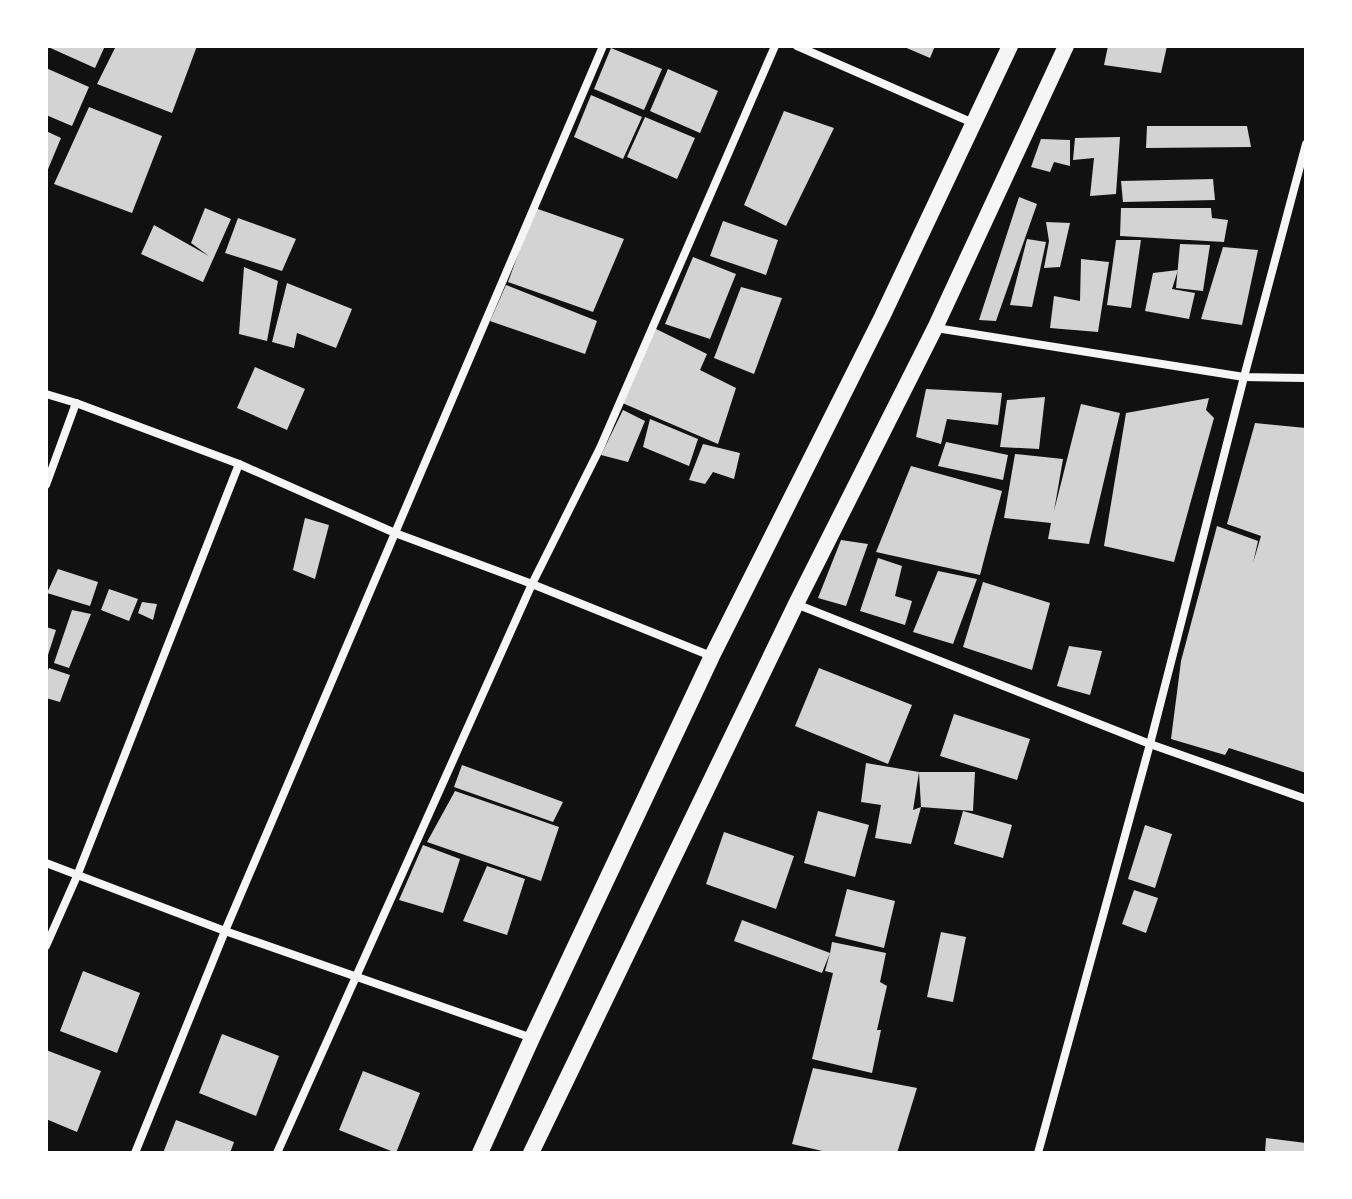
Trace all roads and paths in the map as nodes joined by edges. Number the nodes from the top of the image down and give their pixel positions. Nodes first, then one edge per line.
1 (603, 46) edge
2 (775, 46) edge
3 (797, 46) edge
4 (1010, 46) edge
5 (1066, 46) edge
6 (974, 123) junction
7 (1306, 144) edge
8 (935, 328) junction
9 (1244, 377) junction
10 (1306, 378) edge
11 (46, 394) edge
12 (76, 403) junction
13 (239, 464) junction
14 (46, 485) edge
15 (395, 533) junction
16 (532, 584) junction
17 (796, 604) junction
18 (712, 656) junction
19 (1150, 744) junction
20 (1306, 799) edge
21 (46, 863) edge
22 (77, 876) junction
23 (225, 931) junction
24 (46, 946) edge
25 (357, 977) junction
26 (532, 1038) junction
27 (135, 1153) edge
28 (277, 1153) edge
29 (480, 1153) edge
30 (531, 1153) edge
31 (1038, 1153) edge

1 - 15 street
2 - 16 street
3 - 6 street
4 - 6 main road
5 - 8 main road
6 - 18 main road
7 - 9 street
8 - 9 street
8 - 17 main road
9 - 10 street
9 - 19 street
11 - 12 street
12 - 13 street
12 - 14 street
13 - 15 street
13 - 22 street
15 - 16 street
15 - 23 street
16 - 18 street
16 - 25 street
17 - 19 street
17 - 30 main road
18 - 26 main road
19 - 20 street
19 - 31 street
21 - 22 street
22 - 23 street
22 - 24 street
23 - 25 street
23 - 27 street
25 - 26 street
25 - 28 street
26 - 29 main road

